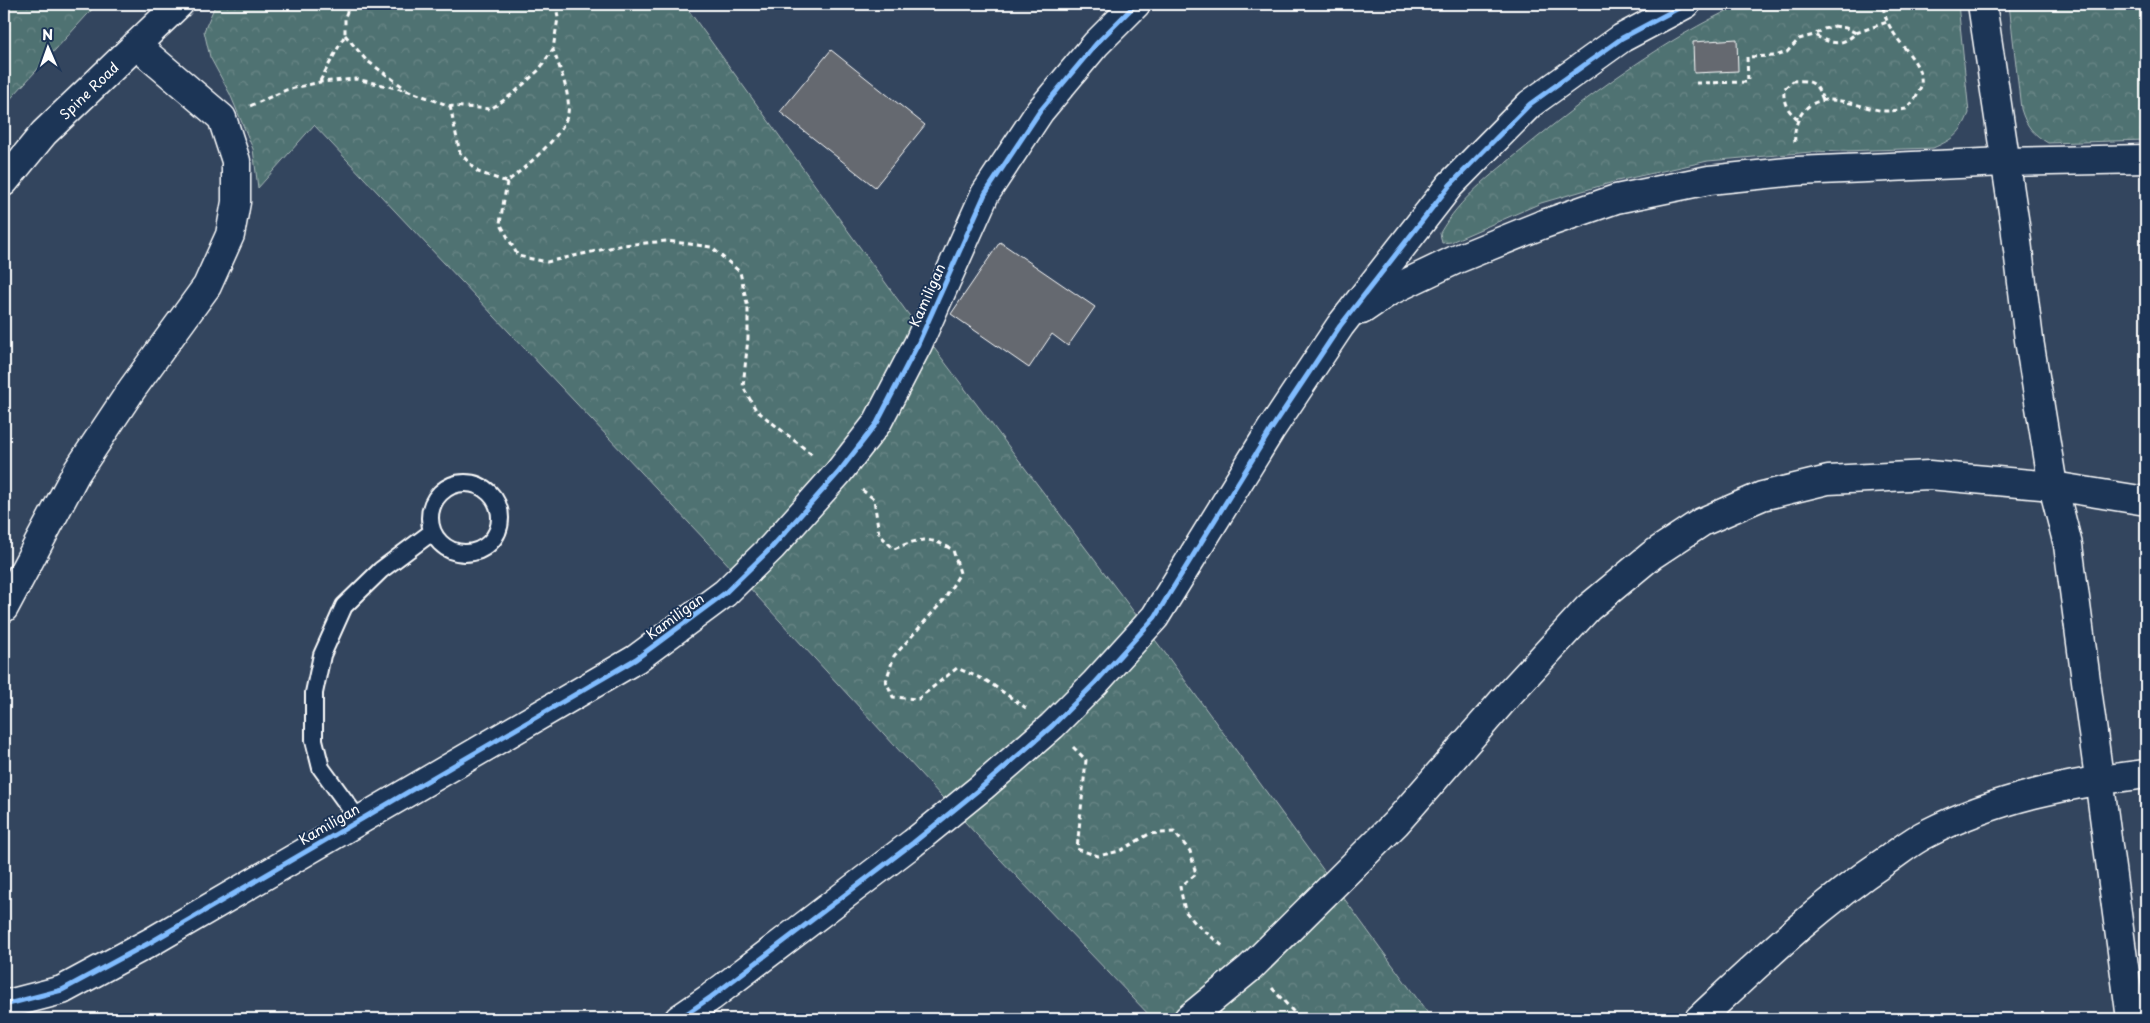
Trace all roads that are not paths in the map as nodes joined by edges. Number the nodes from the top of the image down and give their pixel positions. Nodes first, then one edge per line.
1 (179, 4) edge
2 (1136, 4) edge
3 (1686, 4) edge
4 (1982, 4) edge
5 (136, 45) junction
6 (2146, 159) edge
7 (2005, 162) junction
8 (4, 182) edge
9 (1340, 326) junction
10 (2053, 486) junction
11 (2146, 501) edge
12 (432, 532) junction
13 (4, 608) edge
14 (2146, 774) edge
15 (2099, 780) junction
16 (358, 819) junction
17 (4, 1005) edge
18 (679, 1019) edge
19 (1188, 1019) edge
20 (1699, 1019) edge
21 (2131, 1019) edge

1 - 5 street, Spine Road
2 - 16 street, Kamiligan
3 - 9 street
4 - 7 street
5 - 8 street, Spine Road
5 - 13 street
6 - 7 street
7 - 9 street
7 - 10 street
9 - 18 street
10 - 11 street
10 - 15 street
10 - 19 street
12 - 12 lane
12 - 16 lane
14 - 15 street
15 - 20 street
15 - 21 street
16 - 17 street, Kamiligan

